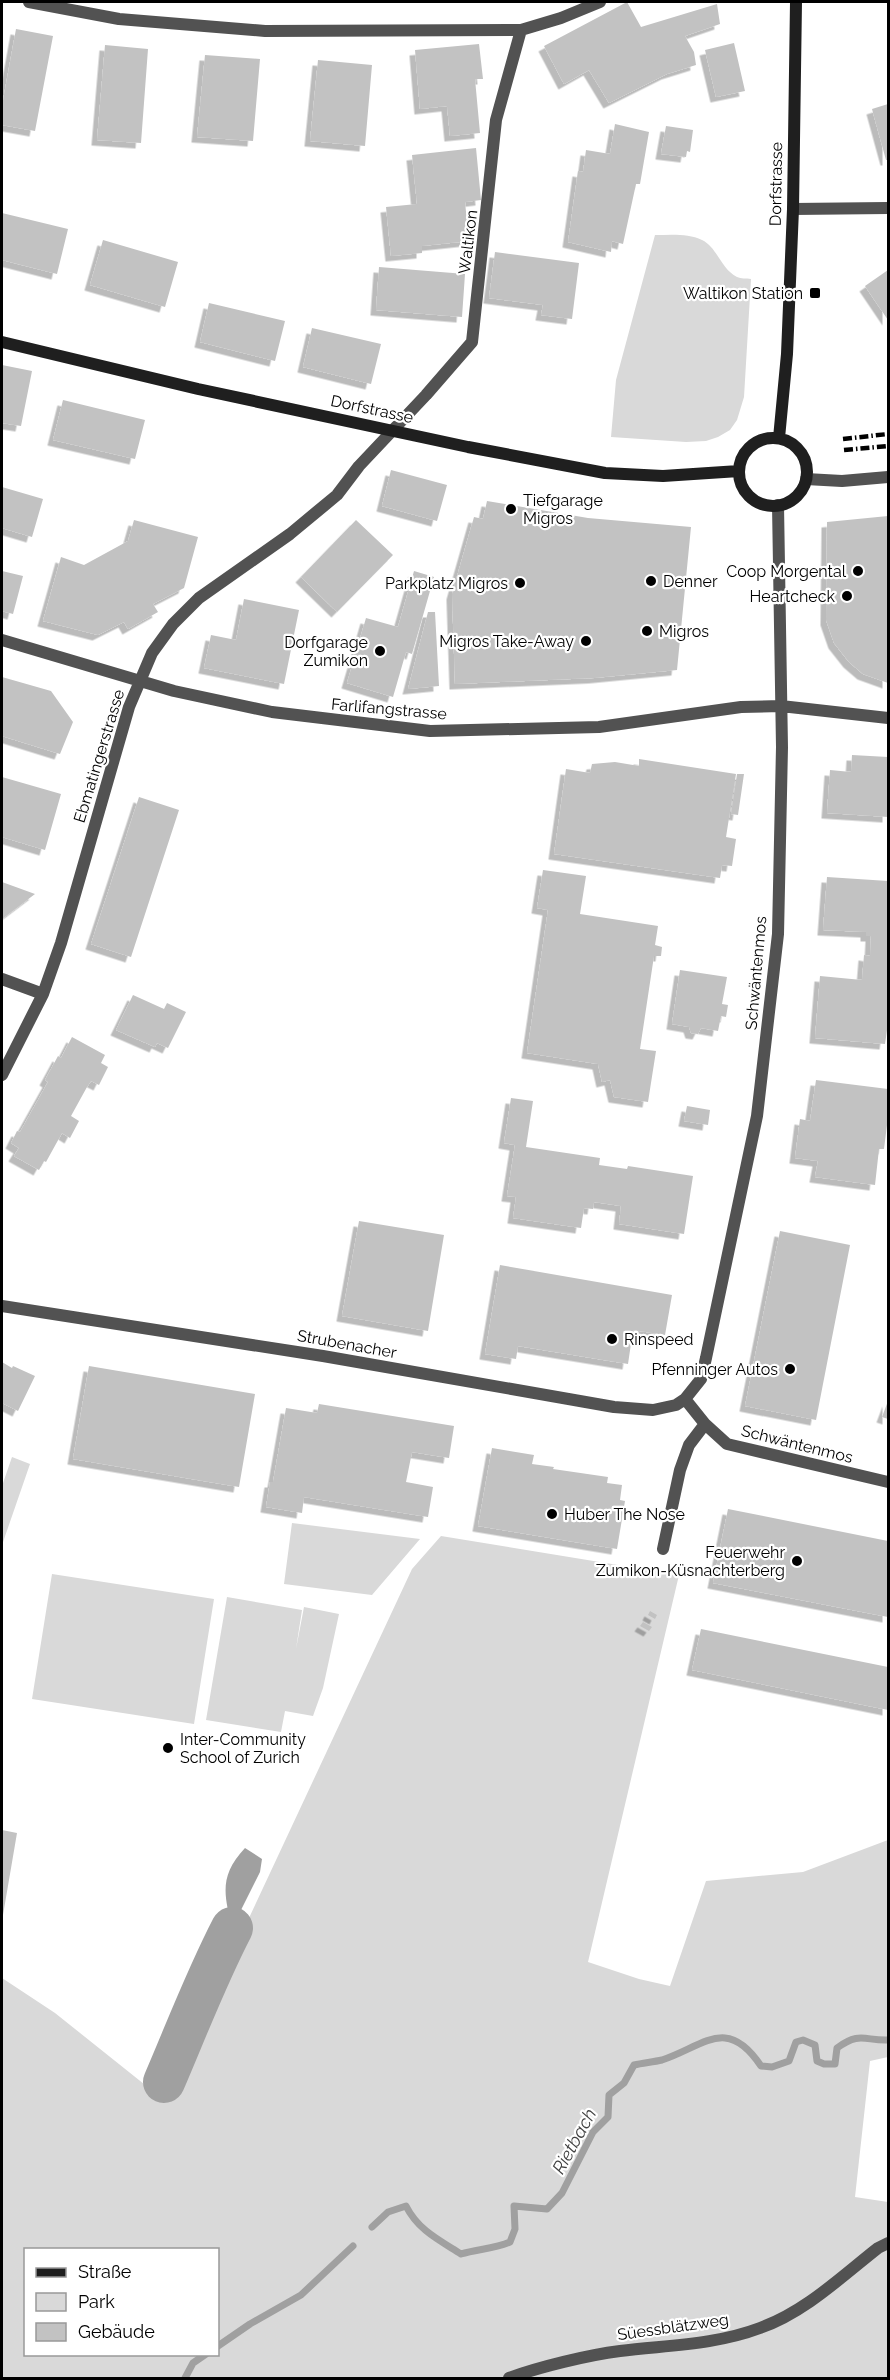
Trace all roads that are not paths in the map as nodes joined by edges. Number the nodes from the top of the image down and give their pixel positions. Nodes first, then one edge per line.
1 (29, 2) edge
2 (600, 2) edge
3 (796, 2) edge
4 (520, 30) junction
5 (793, 208) junction
6 (888, 208) edge
7 (2, 342) edge
8 (392, 430) junction
9 (779, 438) junction
10 (739, 471) junction
11 (888, 477) edge
12 (806, 479) junction
13 (778, 505) junction
14 (2, 640) edge
15 (140, 681) junction
16 (782, 706) junction
17 (888, 718) edge
18 (2, 979) edge
19 (43, 994) junction
20 (2, 1076) edge
21 (2, 1306) edge
22 (685, 1399) junction
23 (705, 1424) junction
24 (888, 1482) edge
25 (663, 1549) dead end
26 (888, 2243) edge
27 (509, 2379) edge

1 - 4 street
2 - 4 street
3 - 5 street, Dorfstrasse
4 - 8 street, Waltikon
5 - 6 street
5 - 9 street, Dorfstrasse
7 - 8 street, Dorfstrasse
8 - 10 street, Dorfstrasse
8 - 15 street, Ebmatingerstrasse
9 - 10 street
9 - 12 street
10 - 13 street
11 - 12 street
12 - 13 street
13 - 16 street, Schwäntenmos
14 - 15 street, Farlifangstrasse
15 - 16 street, Farlifangstrasse
15 - 19 street, Ebmatingerstrasse
16 - 17 street, Farlifangstrasse
16 - 22 street, Schwäntenmos
18 - 19 street
19 - 20 street, Ebmatingerstrasse
21 - 22 street, Strubenacher
22 - 23 street, Schwäntenmos
23 - 24 street, Schwäntenmos
23 - 25 street
26 - 27 street, Süessblätzweg

